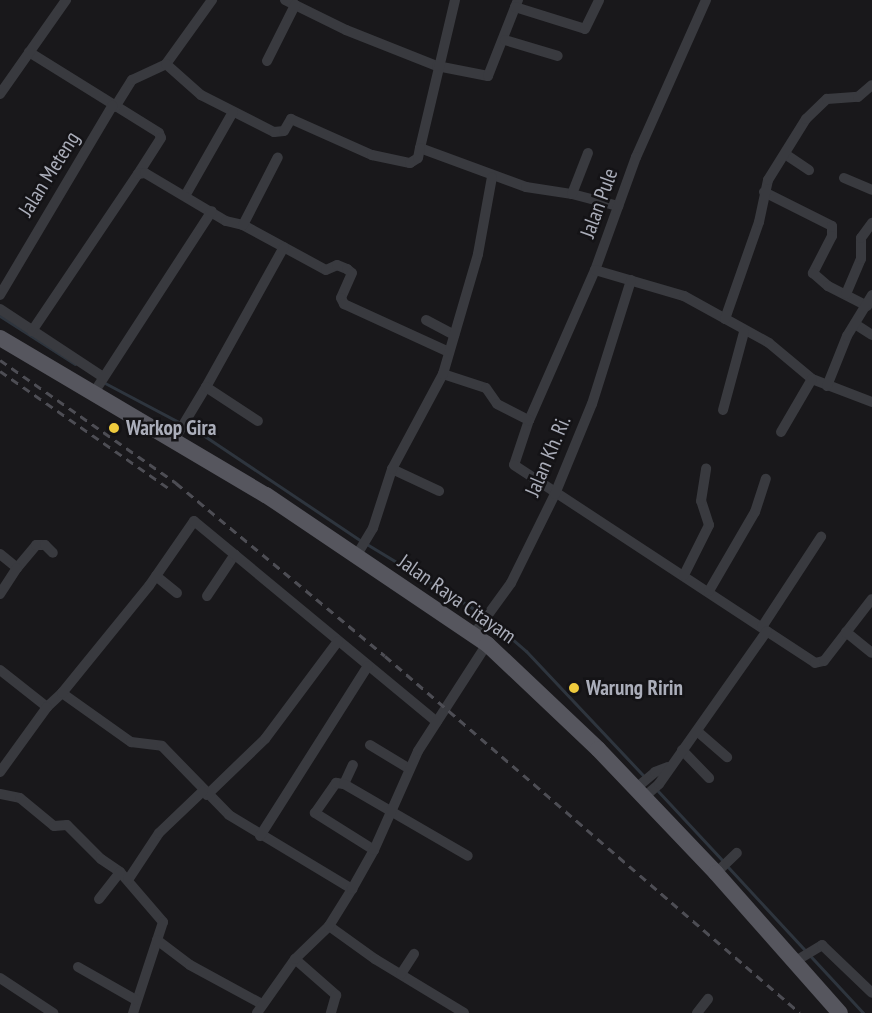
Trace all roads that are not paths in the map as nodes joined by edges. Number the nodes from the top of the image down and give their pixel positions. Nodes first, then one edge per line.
1 (66, 0) edge
2 (212, 0) edge
3 (455, 0) edge
4 (599, 0) edge
5 (706, 0) edge
6 (290, 3) edge
7 (517, 4) edge
8 (505, 40) junction
9 (29, 52) junction
10 (558, 56) dead end
11 (267, 61) dead end
12 (166, 64) junction
13 (437, 66) junction
14 (872, 85) edge
15 (0, 94) edge
16 (113, 107) junction
17 (233, 112) junction
18 (420, 148) junction
19 (588, 153) dead end
20 (785, 154) junction
21 (278, 157) dead end
22 (809, 170) dead end
23 (138, 174) junction
24 (492, 177) junction
25 (844, 178) dead end
26 (872, 190) edge
27 (764, 192) junction
28 (572, 194) junction
29 (185, 196) junction
30 (618, 206) junction
31 (212, 211) junction
32 (872, 223) edge
33 (243, 225) junction
34 (284, 247) junction
35 (595, 270) junction
36 (631, 280) junction
37 (846, 294) junction
38 (0, 295) edge
39 (870, 300) edge
40 (0, 309) edge
41 (725, 319) junction
42 (426, 320) dead end
43 (855, 324) junction
44 (32, 331) junction
45 (744, 332) junction
46 (872, 334) edge
47 (454, 335) junction
48 (0, 338) edge
49 (449, 352) junction
50 (442, 374) junction
51 (102, 378) junction
52 (812, 379) junction
53 (827, 386) junction
54 (206, 387) junction
55 (94, 392) junction
56 (872, 402) edge
57 (723, 410) dead end
58 (529, 420) junction
59 (258, 421) dead end
60 (781, 432) dead end
61 (176, 437) junction
62 (706, 468) dead end
63 (392, 469) junction
64 (766, 479) dead end
65 (440, 491) dead end
66 (555, 494) junction
67 (820, 537) dead end
68 (53, 553) dead end
69 (0, 554) edge
70 (235, 554) junction
71 (357, 555) junction
72 (17, 568) junction
73 (684, 575) junction
74 (156, 576) junction
75 (709, 591) junction
76 (177, 593) dead end
77 (0, 594) edge
78 (207, 596) dead end
79 (872, 599) edge
80 (764, 629) junction
81 (846, 632) junction
82 (481, 634) junction
83 (338, 641) junction
84 (872, 653) edge
85 (368, 666) junction
86 (0, 670) edge
87 (62, 693) junction
88 (47, 707) junction
89 (437, 722) junction
90 (698, 731) junction
91 (370, 745) dead end
92 (682, 750) junction
93 (727, 757) dead end
94 (353, 765) dead end
95 (668, 767) junction
96 (408, 768) junction
97 (0, 772) edge
98 (709, 778) dead end
99 (344, 784) junction
100 (646, 789) junction
101 (205, 793) junction
102 (0, 794) edge
103 (392, 812) junction
104 (260, 836) junction
105 (374, 850) junction
106 (468, 856) dead end
107 (734, 856) dead end
108 (719, 870) junction
109 (120, 872) junction
110 (128, 880) junction
111 (352, 889) junction
112 (99, 899) dead end
113 (329, 926) junction
114 (157, 940) junction
115 (414, 954) dead end
116 (803, 955) junction
117 (294, 959) junction
118 (78, 967) dead end
119 (401, 974) junction
120 (0, 978) edge
121 (872, 993) edge
122 (708, 999) dead end
123 (136, 1000) junction
124 (259, 1008) edge
125 (53, 1013) edge
126 (133, 1013) edge
127 (331, 1013) edge
128 (464, 1013) edge
129 (697, 1013) edge
130 (840, 1013) edge

1 - 9 street
2 - 12 street
3 - 13 street
4 - 7 street
5 - 30 street, Jalan Pule
6 - 11 street
6 - 13 street
7 - 8 street
8 - 10 street
8 - 13 street
9 - 15 street
9 - 16 street
12 - 16 street, Jalan Meteng
12 - 17 street
13 - 18 street
14 - 20 street
16 - 23 street
16 - 38 street, Jalan Meteng
17 - 18 street
17 - 29 street
18 - 24 street
19 - 28 street
20 - 22 street
20 - 27 street
21 - 33 street
23 - 29 street
23 - 44 street
24 - 28 street
24 - 47 street
25 - 26 street
27 - 37 street
27 - 41 street
28 - 30 street
29 - 31 street
30 - 35 street, Jalan Pule
31 - 33 street
31 - 51 street
32 - 37 street
33 - 34 street
34 - 49 street
34 - 54 street
35 - 36 street
35 - 58 street, Jalan Pule
36 - 41 street
36 - 66 street, Jalan Kh. Ri.
37 - 39 street
39 - 43 street
40 - 44 street
41 - 45 street
42 - 47 street
43 - 46 street
43 - 53 street
44 - 51 street
45 - 52 street
45 - 57 street
47 - 49 street
48 - 55 main road, Jalan Raya Citayam
49 - 50 street
50 - 58 street
50 - 63 street
51 - 55 street
52 - 53 street
52 - 60 street
53 - 56 street
54 - 59 street
54 - 61 street
55 - 61 main road, Jalan Raya Citayam
58 - 66 street, Jalan Pule
61 - 71 main road, Jalan Raya Citayam
62 - 73 street
63 - 65 street
63 - 71 street
64 - 75 street
66 - 73 street
66 - 82 street, Jalan Kh. Ri.
67 - 80 street
68 - 72 street
69 - 72 street
70 - 74 street
70 - 78 street
70 - 83 street
71 - 82 main road, Jalan Raya Citayam
72 - 77 street
73 - 75 street
74 - 76 street
74 - 87 street
75 - 80 street
79 - 81 street
80 - 81 street
80 - 90 street
81 - 84 street
82 - 89 street, Jalan Kh. Ri.
82 - 100 main road, Jalan Raya Citayam
83 - 85 street
83 - 101 street
85 - 89 street
85 - 104 street
86 - 88 street
87 - 88 street
87 - 101 street
88 - 97 street
89 - 96 street, Jalan Kh. Ri.
90 - 92 street
90 - 93 street
91 - 96 street
92 - 95 street
92 - 98 street
94 - 99 street
95 - 100 street
95 - 100 street
96 - 103 street, Jalan Kh. Ri.
99 - 103 street
99 - 105 street
100 - 108 main road, Jalan Raya Citayam
101 - 104 street
101 - 110 street
102 - 109 street
103 - 105 street, Jalan Kh. Ri.
103 - 106 street
104 - 111 street
105 - 111 street, Jalan Kh. Ri.
107 - 108 street
108 - 116 main road, Jalan Raya Citayam
109 - 110 street
109 - 112 street
110 - 114 street
111 - 113 street, Jalan Kh. Ri.
113 - 117 street, Jalan Kh. Ri.
113 - 119 street
114 - 123 street
114 - 124 street
115 - 119 street
116 - 121 street
116 - 130 main road, Jalan Raya Citayam
117 - 124 street, Jalan Kh. Ri.
117 - 127 street
118 - 123 street
119 - 128 street
120 - 125 street
122 - 129 street
123 - 126 street

